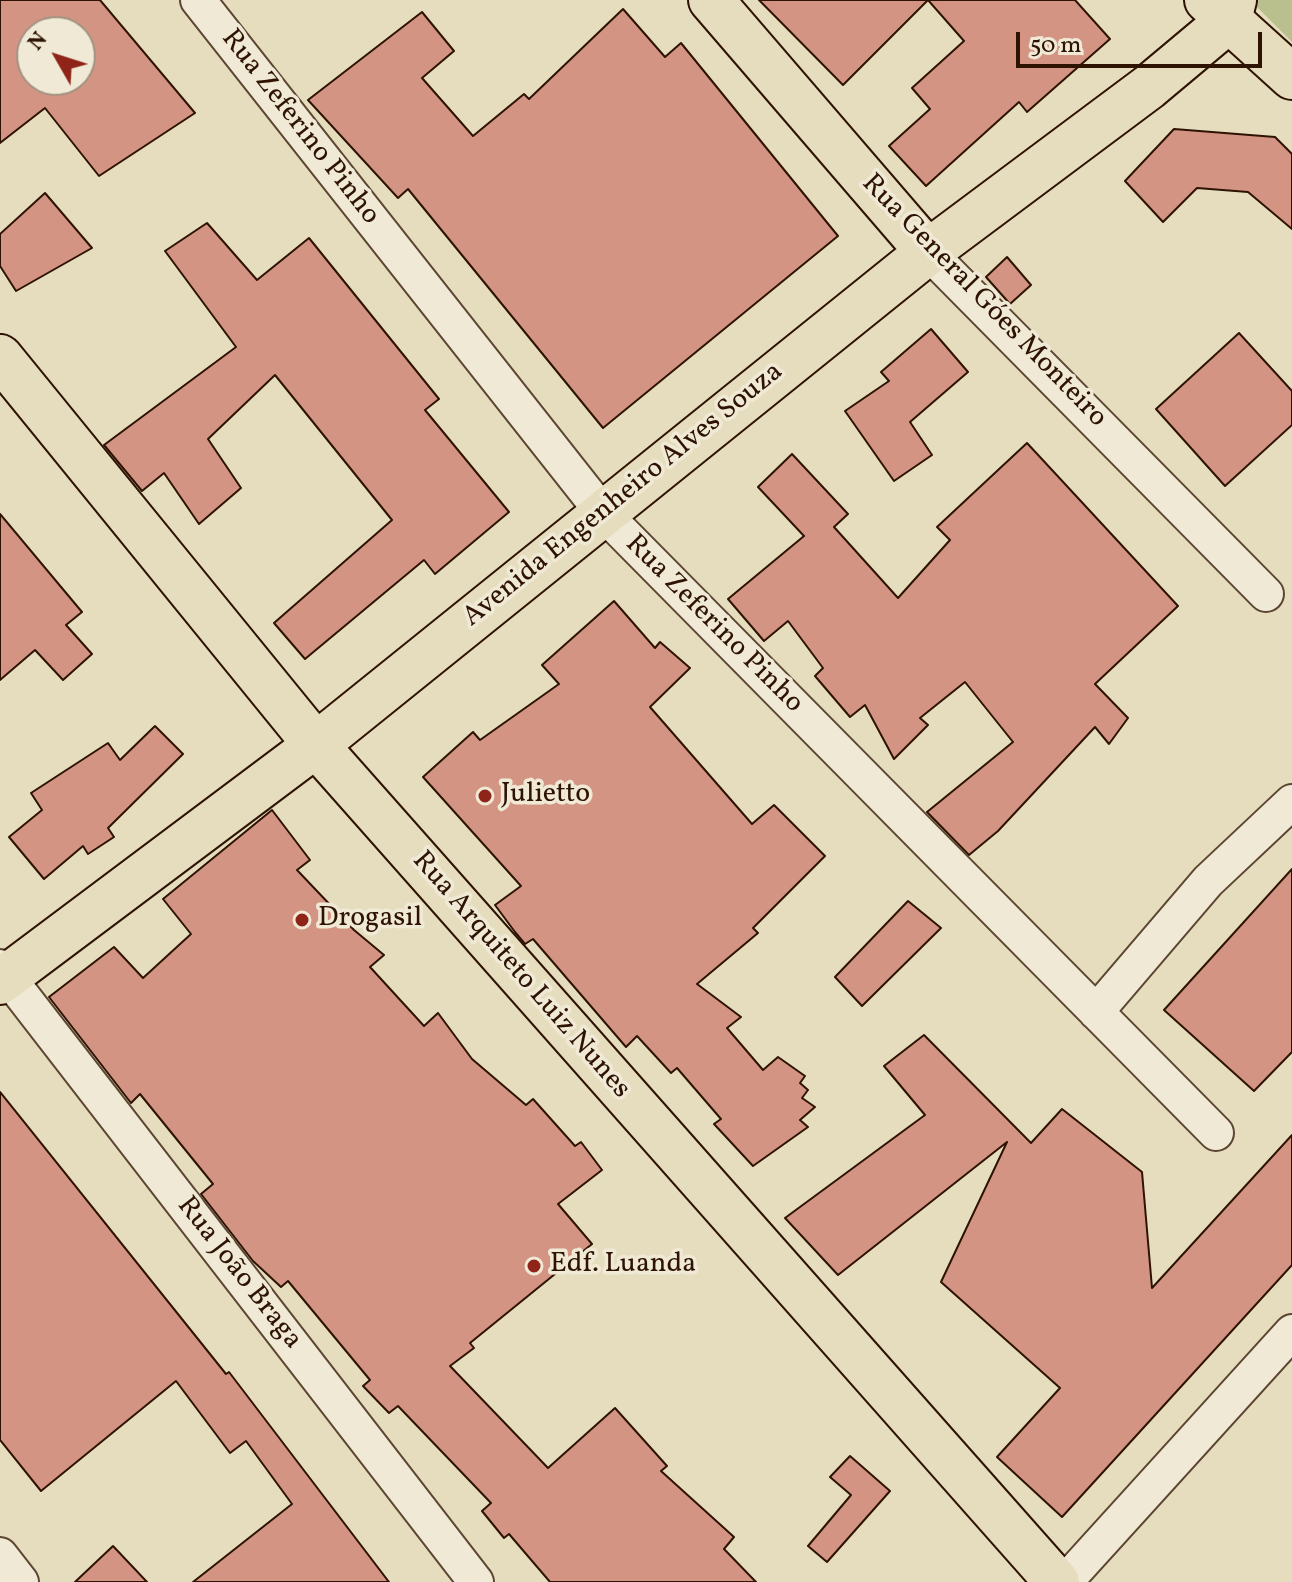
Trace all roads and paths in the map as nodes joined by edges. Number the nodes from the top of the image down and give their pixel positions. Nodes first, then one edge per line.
1 (198, 0) edge
2 (711, 0) edge
3 (1223, 7) edge
4 (1292, 77) edge
5 (928, 252) junction
6 (0, 357) edge
7 (603, 513) junction
8 (1266, 594) dead end
9 (316, 745) junction
10 (1292, 802) edge
11 (2, 975) edge
12 (1096, 1012) junction
13 (1216, 1133) dead end
14 (1292, 1332) edge
15 (0, 1555) edge
16 (21, 1582) edge
17 (476, 1582) edge
18 (1057, 1582) edge
19 (1065, 1582) edge

1 - 7 street, Rua Zeferino Pinho
2 - 5 main road, Rua General Góes Monteiro
3 - 4 main road
3 - 5 main road, Avenida Engenheiro Alves Souza
5 - 7 main road, Avenida Engenheiro Alves Souza
5 - 8 street, Rua General Góes Monteiro
6 - 9 main road, Rua Arquiteto Luiz Nunes
7 - 9 main road, Avenida Engenheiro Alves Souza
7 - 12 street, Rua Zeferino Pinho
9 - 11 main road, Avenida Engenheiro Alves Souza
9 - 18 main road, Rua Arquiteto Luiz Nunes
10 - 12 street
11 - 17 street, Rua João Braga
12 - 13 street, Rua Zeferino Pinho
14 - 19 street
15 - 16 street

